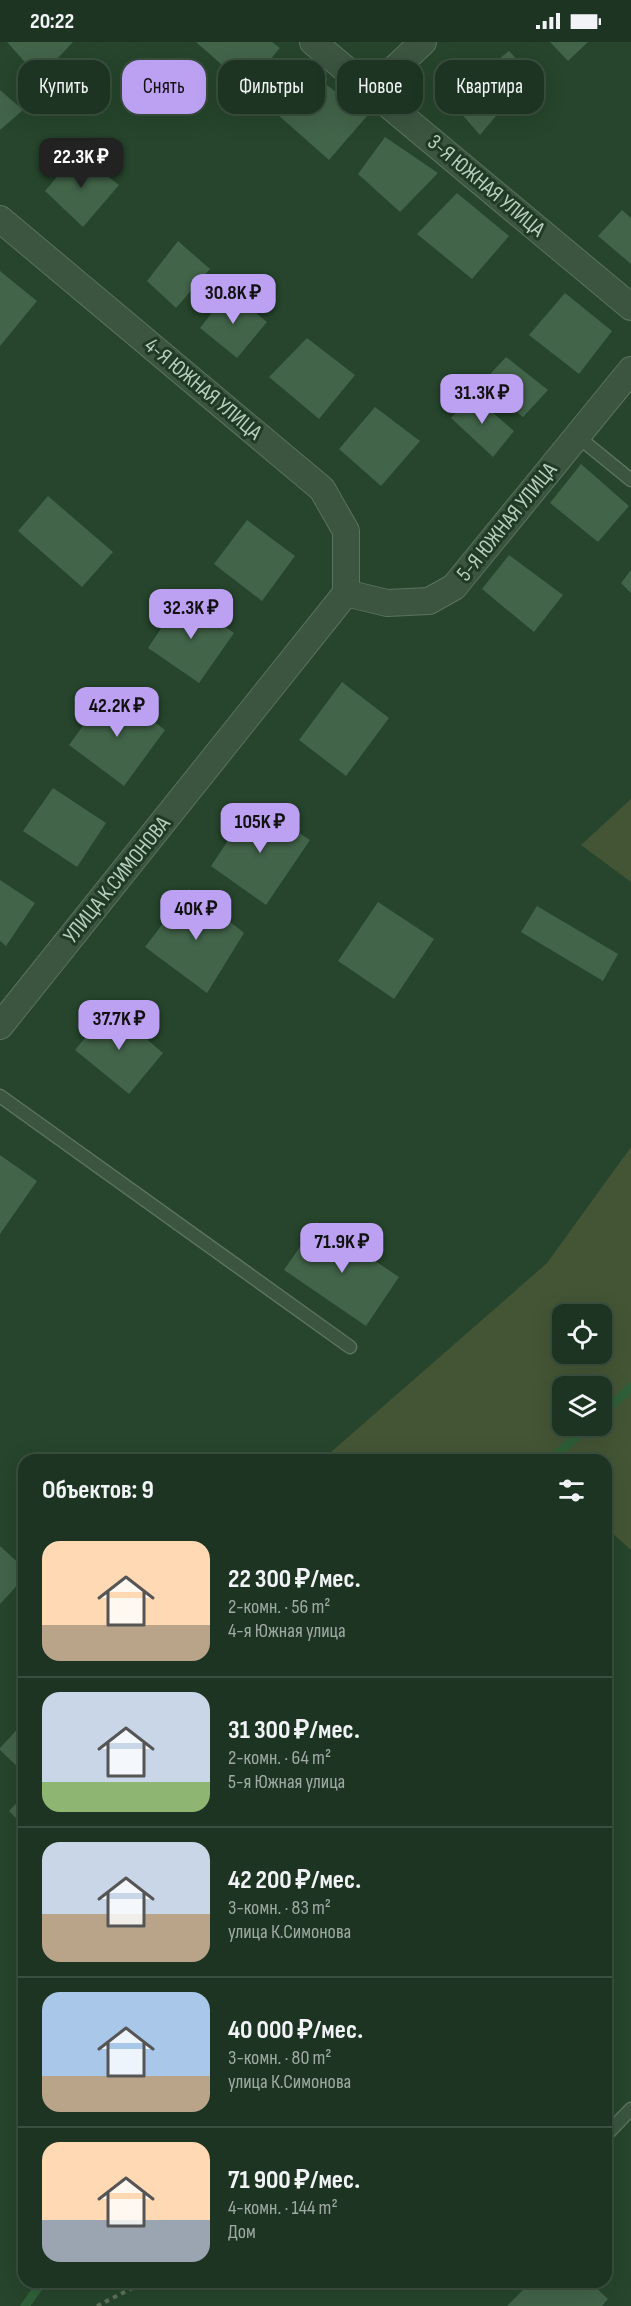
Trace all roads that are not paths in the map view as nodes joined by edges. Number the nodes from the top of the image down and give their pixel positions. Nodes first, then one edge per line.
1 (313, 42) edge
2 (423, 42) edge
3 (404, 60) edge
4 (337, 62) edge
5 (401, 114) edge
6 (0, 219) edge
7 (631, 307) edge
8 (631, 370) edge
9 (577, 436) junction
10 (631, 480) edge
11 (346, 593) junction
12 (0, 1026) edge
13 (0, 1096) edge
14 (350, 1347) dead end
15 (631, 2109) edge
16 (612, 2129) edge

1 - 4 street, 3-Я ЮЖНАЯ УЛИЦА
2 - 3 street
5 - 7 street, 3-Я ЮЖНАЯ УЛИЦА
6 - 11 street, 4-Я ЮЖНАЯ УЛИЦА
8 - 9 street, 5-Я ЮЖНАЯ УЛИЦА
9 - 10 lane
9 - 11 street, 5-Я ЮЖНАЯ УЛИЦА
11 - 12 street, УЛИЦА К.СИМОНОВА
13 - 14 lane
15 - 16 lane

